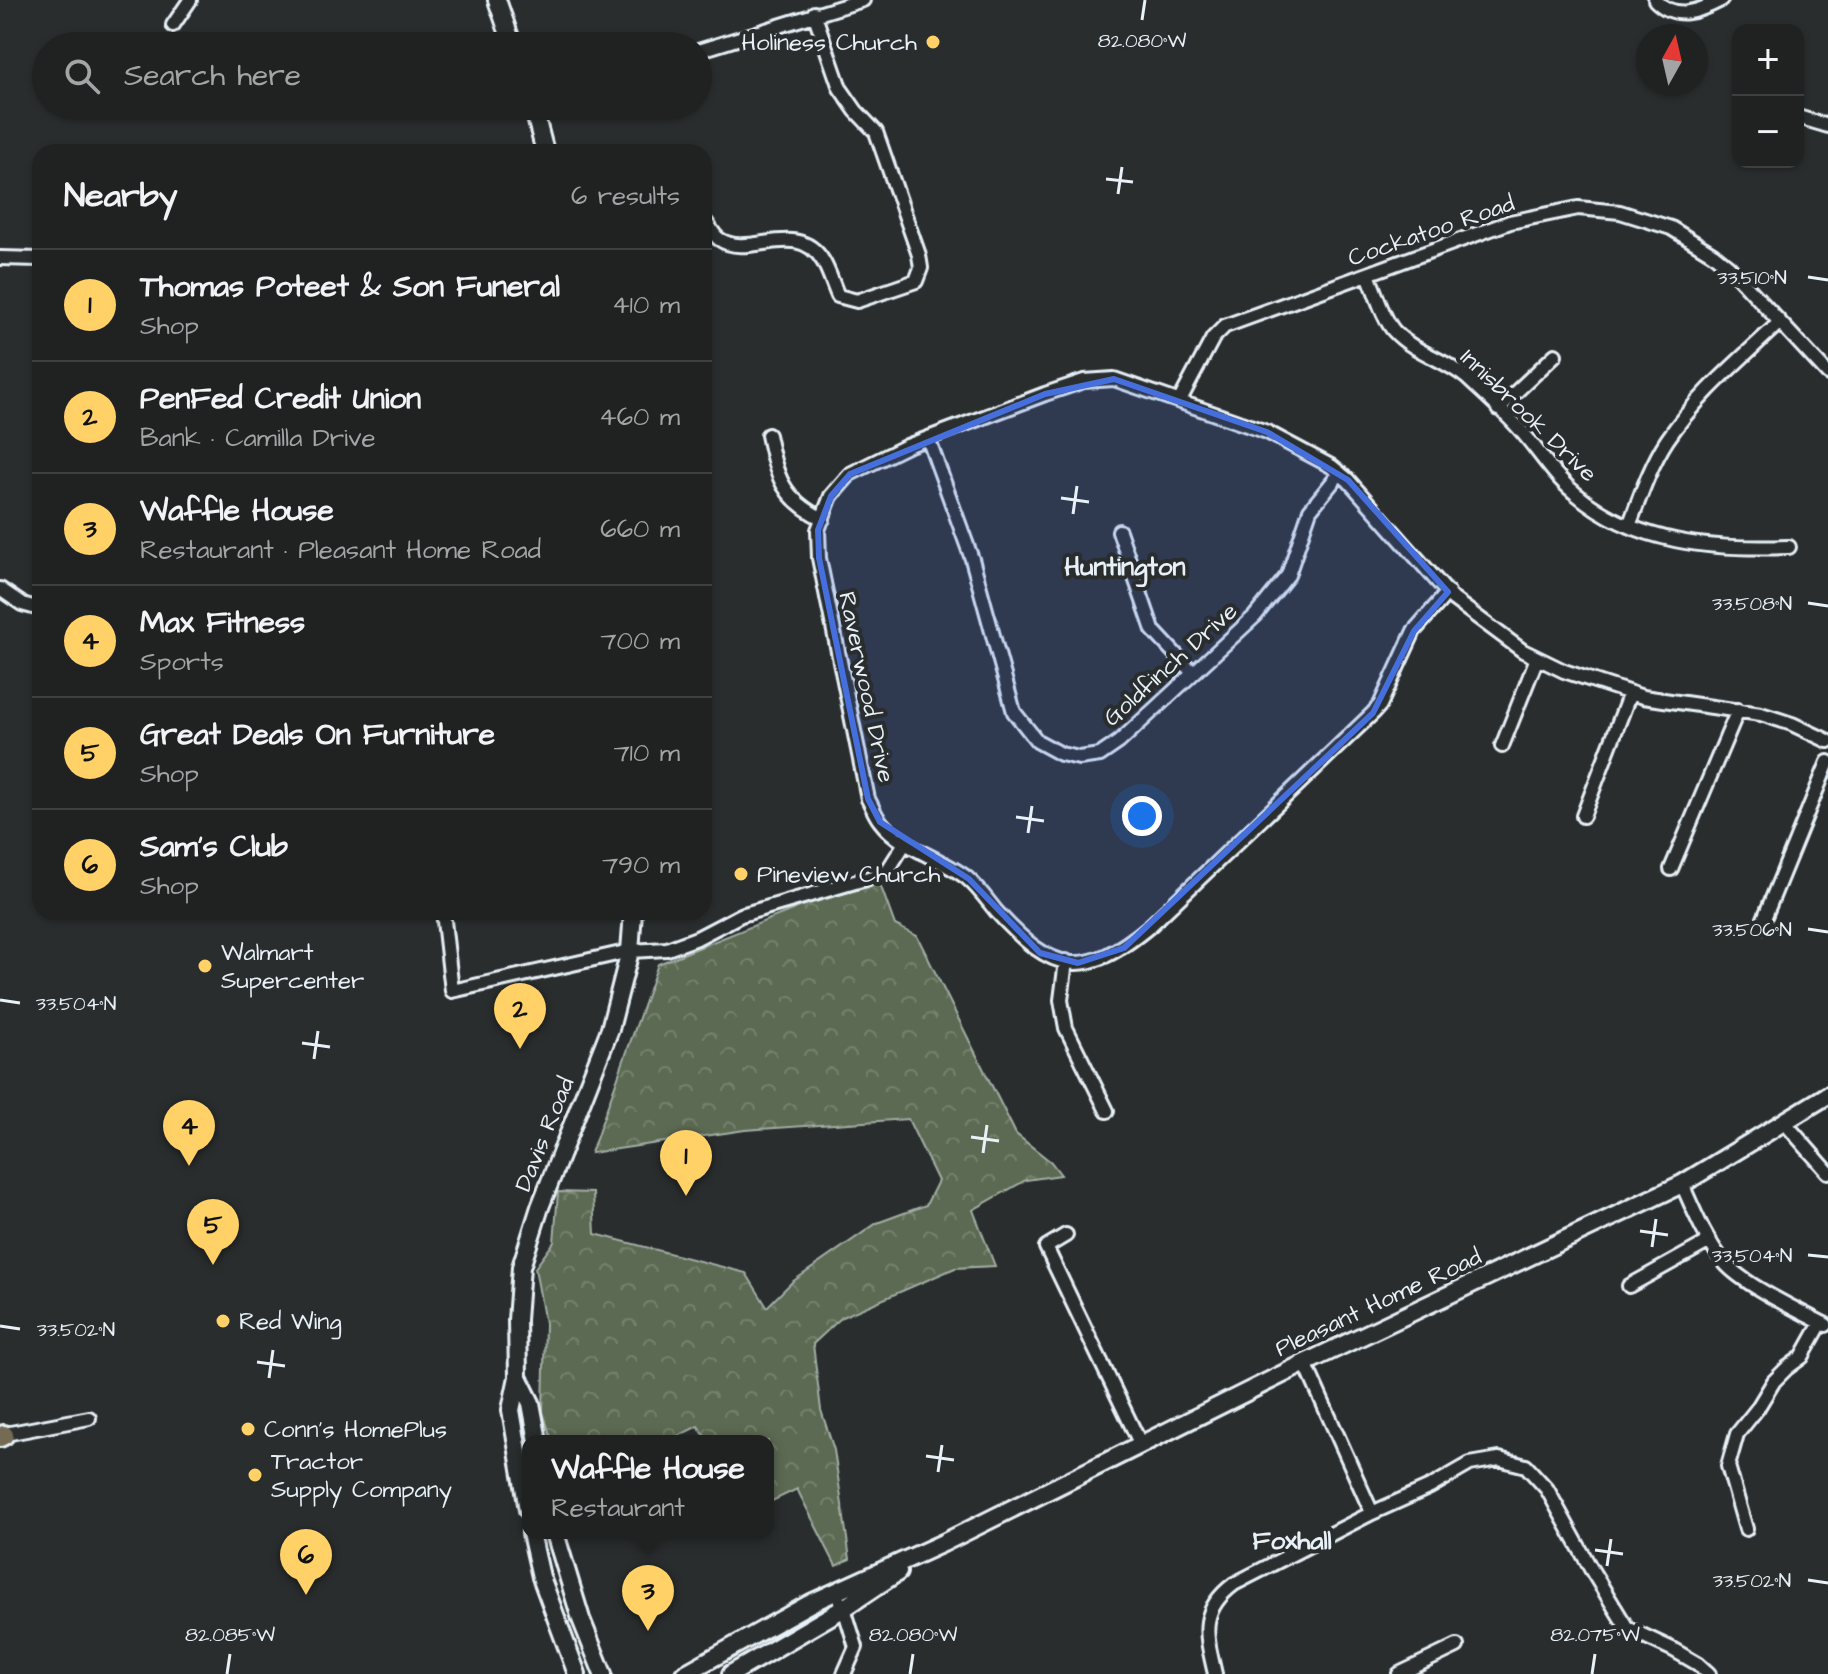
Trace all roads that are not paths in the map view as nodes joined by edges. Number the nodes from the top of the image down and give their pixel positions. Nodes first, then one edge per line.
1 (190, 0) edge
2 (497, 0) edge
3 (863, 0) edge
4 (1655, 0) edge
5 (1721, 0) edge
6 (814, 13) junction
7 (173, 25) dead end
8 (508, 32) edge
9 (712, 46) edge
10 (1804, 119) edge
11 (537, 120) edge
12 (1828, 126) edge
13 (543, 144) edge
14 (712, 231) edge
15 (0, 258) edge
16 (32, 259) edge
17 (1368, 275) junction
18 (1780, 322) junction
19 (1555, 355) dead end
20 (1828, 374) edge
21 (1180, 400) junction
22 (1498, 409) junction
23 (768, 435) dead end
24 (928, 438) junction
25 (1340, 473) junction
26 (823, 519) junction
27 (1629, 526) junction
28 (1119, 531) dead end
29 (1789, 547) dead end
30 (0, 589) edge
31 (1448, 592) junction
32 (32, 607) edge
33 (1537, 658) junction
34 (1193, 673) junction
35 (1630, 693) junction
36 (1738, 710) junction
37 (1828, 741) edge
38 (1502, 746) dead end
39 (1828, 762) edge
40 (1583, 816) dead end
41 (905, 843) junction
42 (1671, 869) dead end
43 (444, 920) edge
44 (632, 920) edge
45 (1761, 926) dead end
46 (630, 951) junction
47 (1066, 961) junction
48 (1828, 1095) edge
49 (1107, 1111) dead end
50 (1785, 1123) junction
51 (1828, 1172) edge
52 (1682, 1184) junction
53 (1066, 1235) dead end
54 (1710, 1241) junction
55 (1629, 1286) dead end
56 (1825, 1324) edge
57 (1305, 1363) junction
58 (518, 1377) junction
59 (89, 1418) dead end
60 (537, 1435) edge
61 (1, 1436) edge
62 (1140, 1443) junction
63 (522, 1475) edge
64 (1372, 1513) junction
65 (1746, 1529) dead end
66 (532, 1539) edge
67 (557, 1539) edge
68 (943, 1543) junction
69 (833, 1593) junction
70 (844, 1608) junction
71 (1457, 1646) dead end
72 (577, 1674) edge
73 (603, 1674) edge
74 (684, 1674) edge
75 (731, 1674) edge
76 (844, 1674) edge
77 (1215, 1674) edge
78 (1399, 1674) edge
79 (1709, 1674) edge

1 - 7 street
2 - 8 main road
3 - 6 street
4 - 5 street
6 - 9 street
6 - 14 street
10 - 12 street
11 - 13 main road
15 - 16 street
17 - 18 street, Cockatoo Road
17 - 21 street, Cockatoo Road
17 - 22 street, Innisbrook Drive
18 - 20 street, Cockatoo Road
18 - 27 street
19 - 22 street
21 - 24 street, Raverwood Drive
21 - 25 street, Raverwood Drive
22 - 27 street, Innisbrook Drive
23 - 26 street
24 - 26 street, Raverwood Drive
24 - 34 street, Goldfinch Drive
25 - 31 street, Raverwood Drive
25 - 34 street, Goldfinch Drive
26 - 41 street, Raverwood Drive
27 - 29 street, Innisbrook Drive
28 - 34 street
30 - 32 street
31 - 33 street, Raverwood Drive
31 - 47 street, Raverwood Drive
33 - 35 street, Raverwood Drive
33 - 38 street
35 - 36 street, Raverwood Drive
35 - 40 street
36 - 37 street, Raverwood Drive
36 - 42 street
39 - 45 street
41 - 46 street
41 - 47 street, Raverwood Drive
43 - 46 street
44 - 46 main road, Davis Road
46 - 58 main road, Davis Road
47 - 49 street
48 - 50 main road, Pleasant Home Road
50 - 51 street
50 - 52 main road, Pleasant Home Road
52 - 54 street
52 - 57 main road, Pleasant Home Road
53 - 62 street
54 - 55 street
54 - 56 street
56 - 65 street
57 - 62 main road, Pleasant Home Road
57 - 64 street
58 - 60 main road, Davis Road
58 - 63 main road, Davis Road
59 - 61 street
62 - 68 main road, Pleasant Home Road
64 - 77 street
64 - 79 street
66 - 72 main road
67 - 73 main road
68 - 69 main road, Pleasant Home Road
68 - 70 main road, Pleasant Home Road
69 - 70 street
69 - 74 main road, Pleasant Home Road
70 - 75 main road, Pleasant Home Road
70 - 76 street
71 - 78 street

